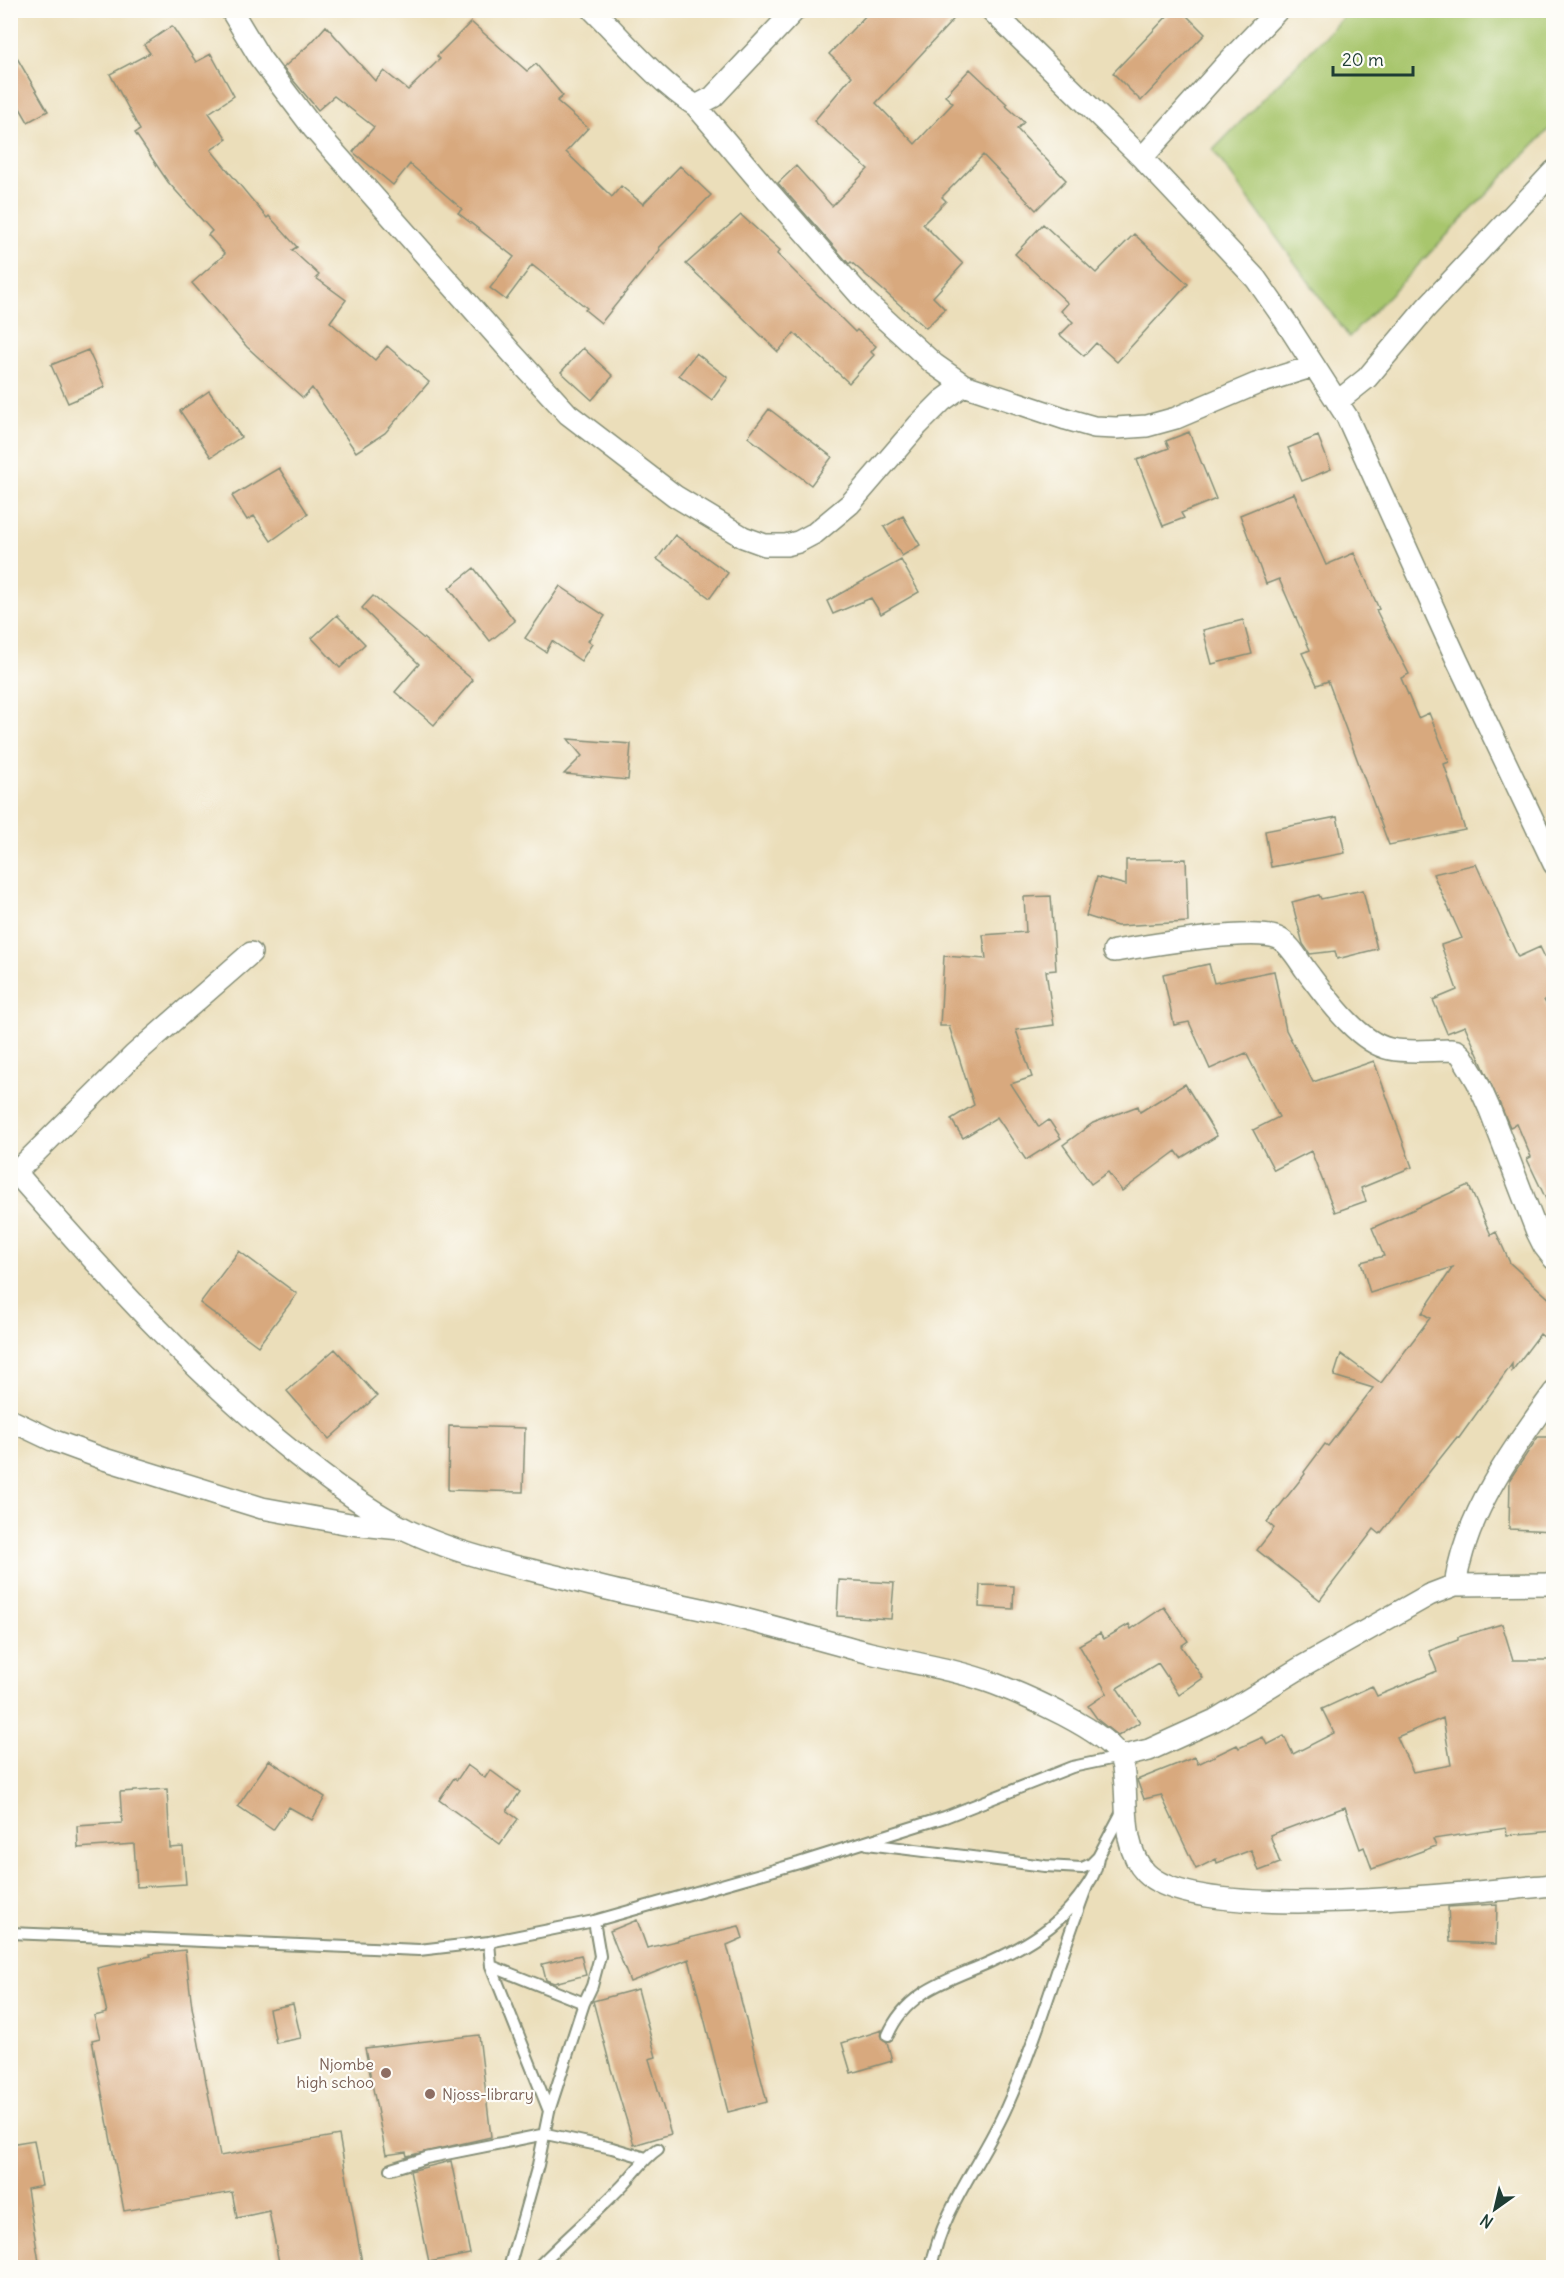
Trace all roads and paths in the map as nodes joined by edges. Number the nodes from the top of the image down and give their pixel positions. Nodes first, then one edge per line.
1 (231, 10) edge
2 (593, 10) edge
3 (795, 10) edge
4 (992, 10) edge
5 (1278, 10) edge
6 (696, 106) junction
7 (1142, 158) junction
8 (1554, 171) edge
9 (1314, 366) junction
10 (964, 385) junction
11 (1337, 402) junction
12 (1554, 864) edge
13 (1114, 951) dead end
14 (251, 953) dead end
15 (13, 1169) edge
16 (1554, 1259) edge
17 (1554, 1392) edge
18 (10, 1420) edge
19 (405, 1529) junction
20 (1554, 1584) edge
21 (1455, 1585) junction
22 (1120, 1757) junction
23 (1126, 1804) junction
24 (862, 1844) junction
25 (1098, 1857) junction
26 (1554, 1885) edge
27 (1087, 1886) junction
28 (594, 1920) junction
29 (10, 1933) edge
30 (489, 1942) junction
31 (491, 1966) junction
32 (584, 2003) junction
33 (888, 2035) dead end
34 (549, 2111) junction
35 (546, 2134) junction
36 (658, 2149) dead end
37 (646, 2158) junction
38 (391, 2169) dead end
39 (509, 2268) edge
40 (537, 2268) edge
41 (931, 2268) edge

1 - 10 street
2 - 6 street
3 - 6 street
4 - 7 street
5 - 7 street
6 - 10 street
7 - 9 street
8 - 11 street
9 - 10 street
9 - 11 street
11 - 12 street
13 - 16 street
14 - 15 street
15 - 19 street
17 - 21 street
18 - 19 street
19 - 22 street
20 - 21 street
21 - 22 street
22 - 23 street
22 - 24 lane
23 - 25 lane
23 - 26 street
24 - 25 lane
24 - 28 lane
25 - 27 lane
27 - 33 lane
27 - 41 lane
28 - 30 lane
28 - 32 lane
29 - 30 lane
30 - 31 lane
31 - 32 lane
31 - 34 lane
32 - 34 lane
34 - 35 lane
35 - 37 lane
35 - 38 lane
35 - 39 lane
36 - 37 lane
37 - 40 lane

